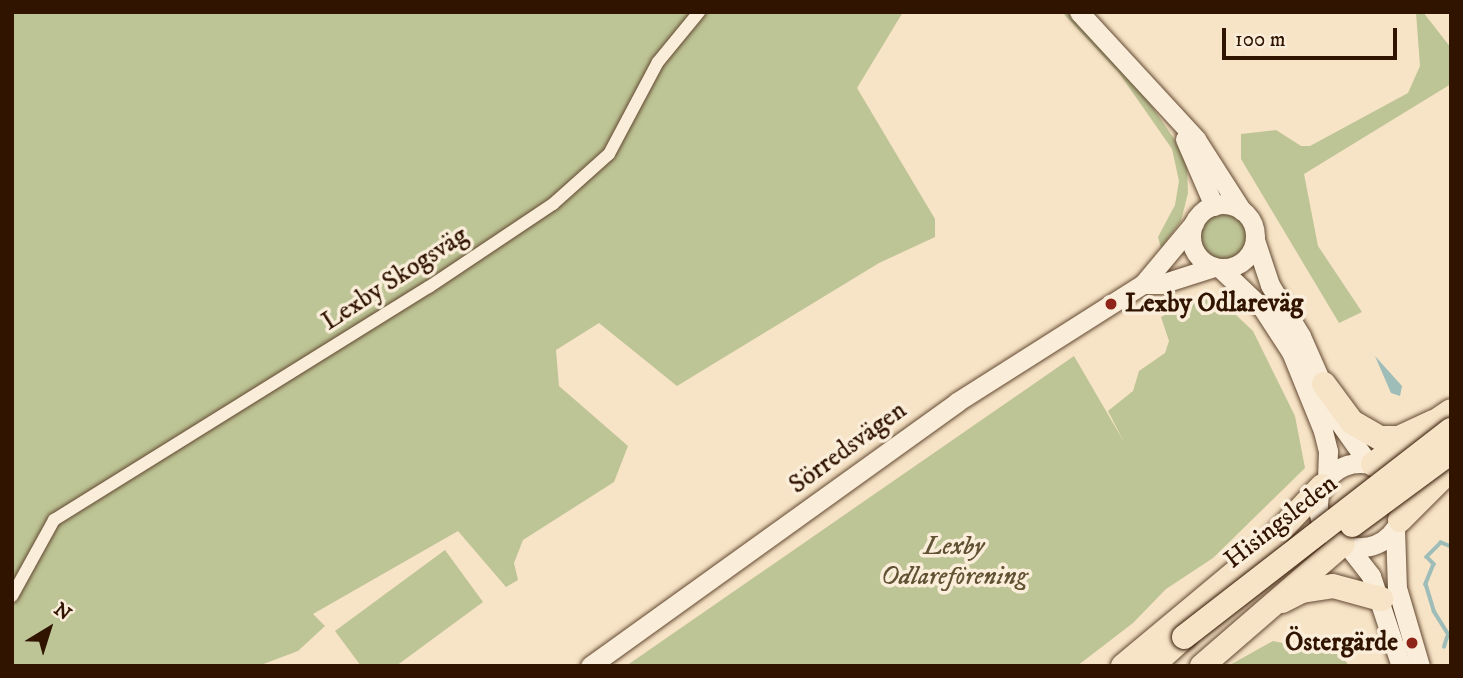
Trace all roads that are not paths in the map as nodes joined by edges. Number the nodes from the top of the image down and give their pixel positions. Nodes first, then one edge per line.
1 (699, 12) edge
2 (1079, 12) edge
3 (1174, 116) junction
4 (1214, 206) junction
5 (1242, 211) junction
6 (1194, 223) junction
7 (1255, 240) junction
8 (1217, 267) junction
9 (1143, 284) junction
10 (1324, 384) junction
11 (1445, 421) edge
12 (1451, 452) edge
13 (1371, 464) junction
14 (1451, 469) edge
15 (1324, 482) junction
16 (1397, 525) junction
17 (1345, 544) junction
18 (12, 596) edge
19 (1381, 599) junction
20 (1269, 607) junction
21 (1189, 655) edge
22 (590, 666) edge
23 (1123, 666) edge
24 (1152, 666) edge
25 (1401, 666) edge
26 (1420, 666) edge

1 - 18 street, Lexby Skogsväg
2 - 3 street
3 - 4 street
3 - 5 street
4 - 5 street
4 - 6 street
5 - 7 street
6 - 8 street
6 - 9 street, Sörredsvägen
7 - 8 street
7 - 10 street
8 - 9 street, Sörredsvägen
8 - 15 street
9 - 22 street, Sörredsvägen
10 - 11 highway
10 - 13 street
11 - 13 highway
11 - 21 highway, Hisingsleden, bridge
12 - 21 highway, Hisingsleden, bridge
13 - 15 street
13 - 16 street
14 - 16 highway
15 - 17 street
15 - 23 highway
16 - 17 street
16 - 26 street
17 - 19 street
17 - 20 highway
19 - 20 highway
19 - 25 street
20 - 21 highway
21 - 24 highway, Hisingsleden

